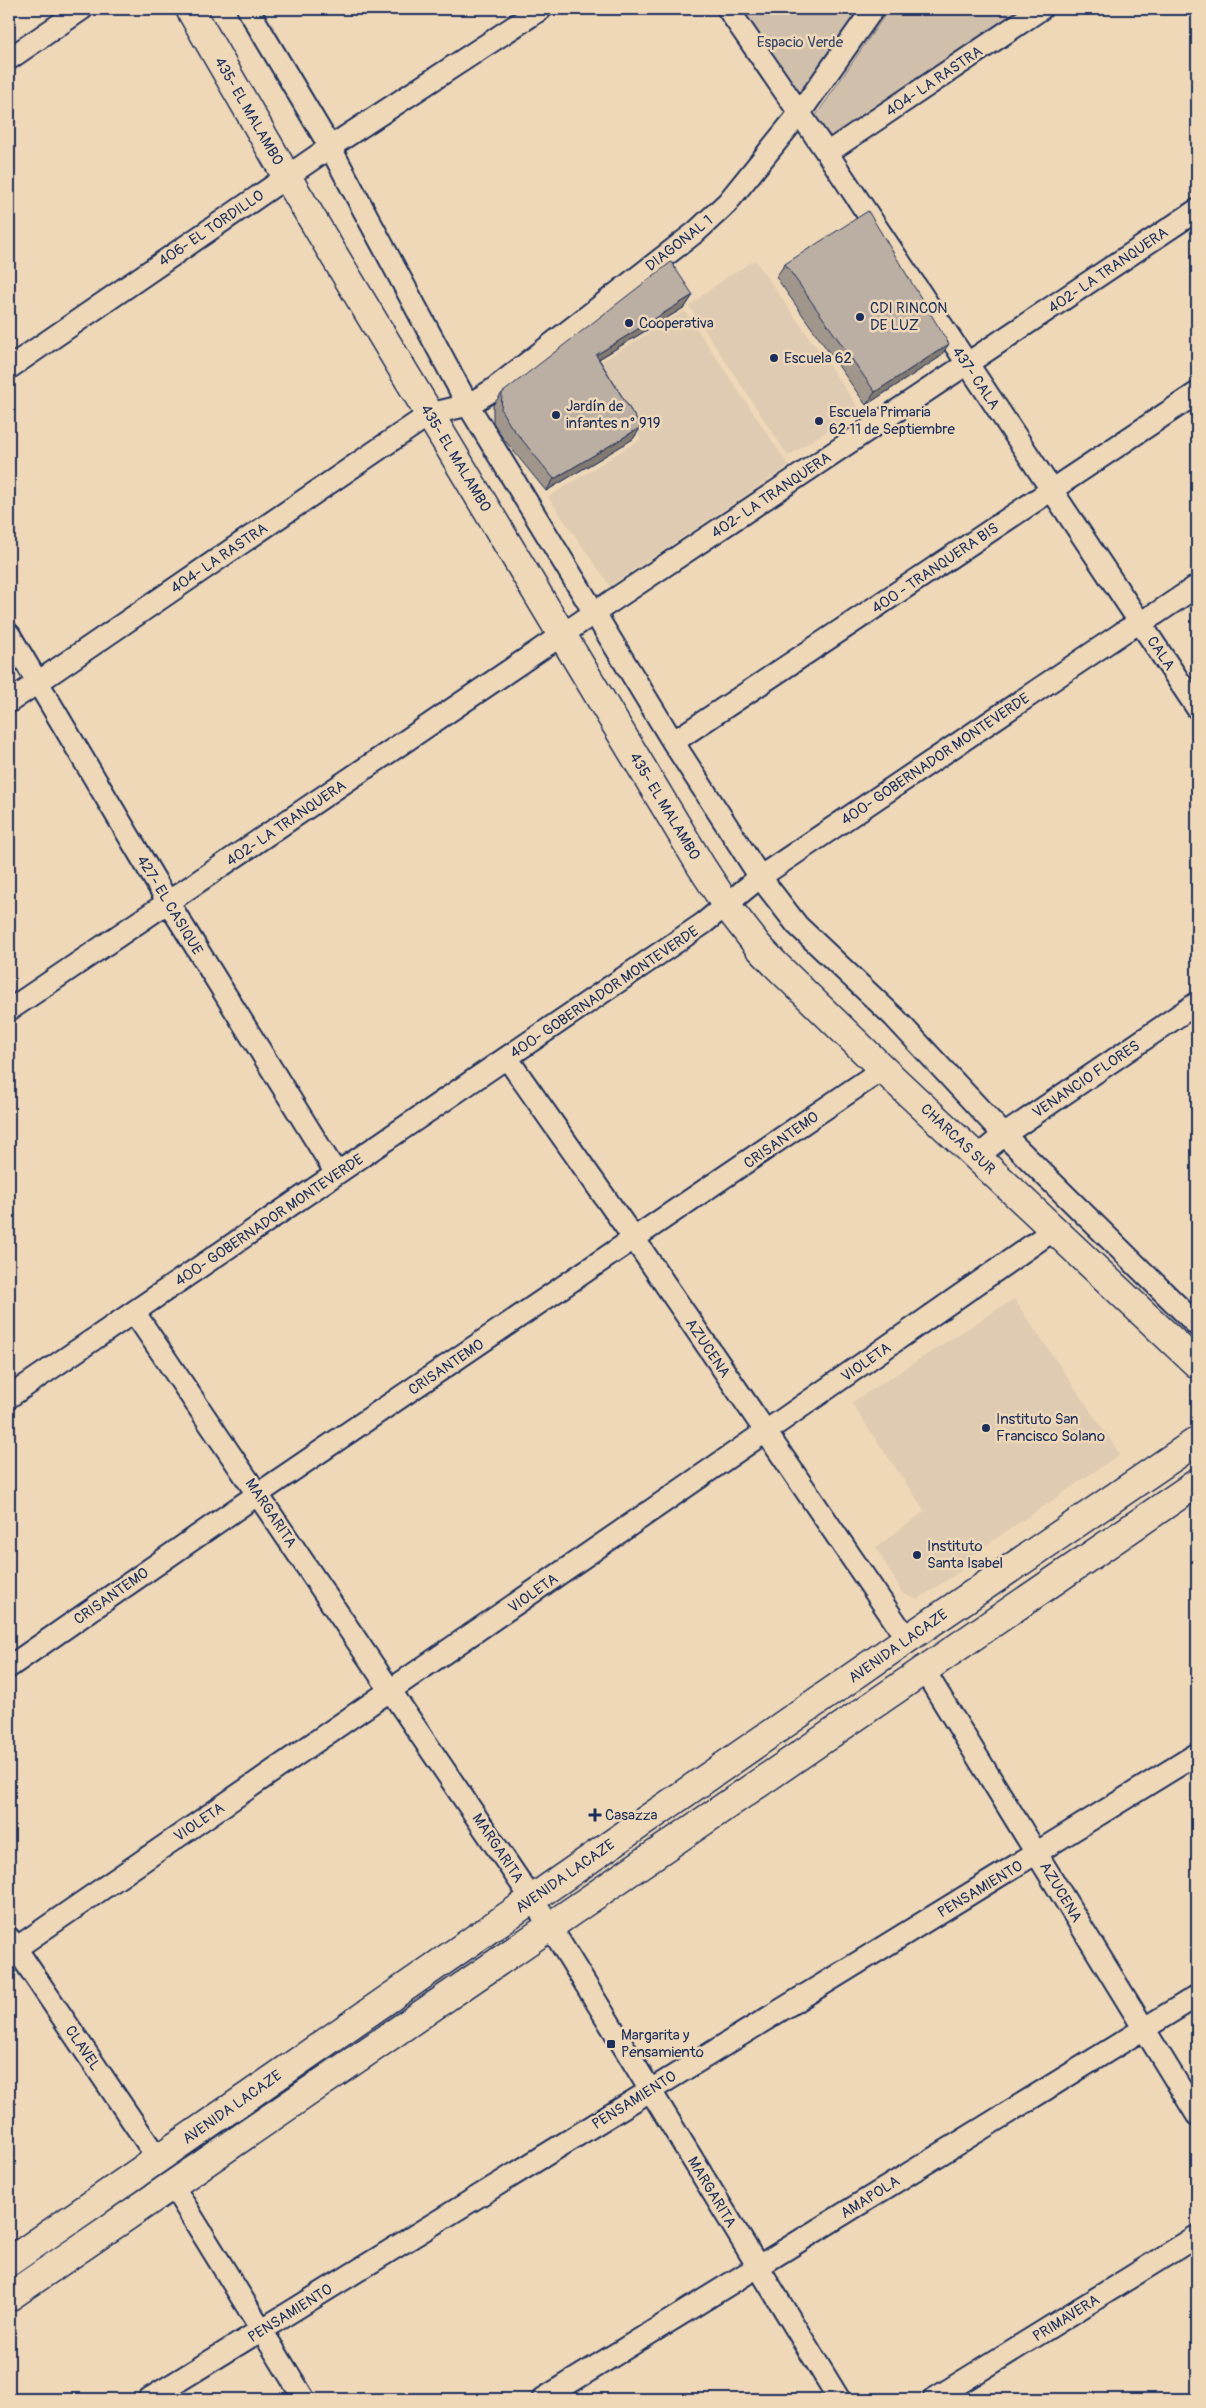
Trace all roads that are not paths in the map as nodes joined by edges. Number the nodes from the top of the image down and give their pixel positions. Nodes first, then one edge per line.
1 (82, 9) edge
2 (190, 9) edge
3 (248, 9) edge
4 (541, 9) edge
5 (728, 9) edge
6 (873, 9) edge
7 (1041, 9) edge
8 (9, 59) edge
9 (799, 114) junction
10 (330, 147) junction
11 (827, 153) junction
12 (287, 177) junction
13 (1197, 210) edge
14 (967, 365) junction
15 (9, 368) edge
16 (1197, 393) edge
17 (468, 404) junction
18 (430, 414) junction
19 (1052, 491) junction
20 (1197, 586) edge
21 (594, 613) junction
22 (1141, 623) junction
23 (9, 634) edge
24 (562, 635) junction
25 (38, 682) junction
26 (9, 702) edge
27 (1197, 708) edge
28 (673, 742) junction
29 (760, 878) junction
30 (168, 902) junction
31 (727, 906) junction
32 (1197, 1003) edge
33 (9, 1010) edge
34 (507, 1058) junction
35 (883, 1069) junction
36 (1004, 1135) junction
37 (977, 1157) junction
38 (336, 1173) junction
39 (1055, 1229) junction
40 (635, 1240) junction
41 (134, 1312) junction
42 (1197, 1325) edge
43 (1197, 1364) edge
44 (9, 1397) edge
45 (765, 1432) junction
46 (1197, 1441) edge
47 (1197, 1483) edge
48 (258, 1494) junction
49 (907, 1639) junction
50 (9, 1666) edge
51 (924, 1670) junction
52 (391, 1691) junction
53 (1197, 1754) edge
54 (1038, 1854) junction
55 (532, 1899) junction
56 (550, 1926) junction
57 (11, 1946) edge
58 (1197, 1996) edge
59 (1143, 2029) junction
60 (650, 2090) junction
61 (1197, 2115) edge
62 (158, 2159) junction
63 (173, 2186) junction
64 (1197, 2236) edge
65 (9, 2262) edge
66 (757, 2266) junction
67 (9, 2298) edge
68 (261, 2331) junction
69 (149, 2399) edge
70 (304, 2399) edge
71 (543, 2399) edge
72 (839, 2399) edge
73 (934, 2399) edge

1 - 8 street
2 - 12 main road, 435- EL MALAMBO
3 - 10 street
4 - 10 street, 406- EL TORDILLO
5 - 9 street, 437- CALA
6 - 9 street, DIAGONAL 1
7 - 11 street, 404- LA RASTRA
9 - 11 street, 437- CALA
9 - 17 street, DIAGONAL 1
10 - 12 street, 406- EL TORDILLO
10 - 17 street
11 - 14 street, 437- CALA
12 - 15 street, 406- EL TORDILLO
12 - 18 main road, 435- EL MALAMBO
13 - 14 street, 402- LA TRANQUERA
14 - 19 street, 437- CALA
14 - 21 street, 402- LA TRANQUERA
16 - 19 street, 400 - TRANQUERA BIS
17 - 18 street, DIAGONAL 1
17 - 21 street
18 - 24 main road, 435- EL MALAMBO
18 - 25 street, 404- LA RASTRA
19 - 22 street, 437- CALA
19 - 28 street, 400 - TRANQUERA BIS
20 - 22 street, 400- GOBERNADOR MONTEVERDE
21 - 24 street, 402- LA TRANQUERA
21 - 28 street
22 - 27 street, CALA
22 - 29 street, 400- GOBERNADOR MONTEVERDE
23 - 25 street, 427- EL CASIQUE
24 - 30 street, 402- LA TRANQUERA
24 - 31 main road, 435- EL MALAMBO
25 - 26 street, 404- LA RASTRA
25 - 30 street, 427- EL CASIQUE
28 - 29 street
29 - 31 street, 400- GOBERNADOR MONTEVERDE
29 - 36 street
30 - 33 street, 402- LA TRANQUERA
30 - 38 street, 427- EL CASIQUE
31 - 34 street, 400- GOBERNADOR MONTEVERDE
31 - 35 main road, CHARCAS SUR
32 - 36 street, VENANCIO FLORES
34 - 38 street, 400- GOBERNADOR MONTEVERDE
34 - 40 street, AZUCENA
35 - 37 main road, CHARCAS SUR
35 - 40 street, CRISANTEMO
36 - 37 street, VENANCIO FLORES
36 - 42 street
37 - 39 main road, CHARCAS SUR
38 - 41 street, 400- GOBERNADOR MONTEVERDE
39 - 43 main road, CHARCAS SUR
39 - 45 street, VIOLETA
40 - 45 street, AZUCENA
40 - 48 street, CRISANTEMO
41 - 44 street, 400- GOBERNADOR MONTEVERDE
41 - 48 street, MARGARITA
45 - 49 street, AZUCENA
45 - 52 street, VIOLETA
46 - 49 main road, AVENIDA LACAZE
47 - 51 main road, AVENIDA LACAZE
48 - 50 street, CRISANTEMO
48 - 52 street, MARGARITA
49 - 55 main road, AVENIDA LACAZE
49 - 56 main road
51 - 54 street, AZUCENA
51 - 56 main road, AVENIDA LACAZE
52 - 55 street, MARGARITA
52 - 57 street, VIOLETA
53 - 54 street, PENSAMIENTO
54 - 59 street, AZUCENA
54 - 60 street, PENSAMIENTO
55 - 56 street, MARGARITA
55 - 62 main road, AVENIDA LACAZE
56 - 60 street, MARGARITA
56 - 63 main road, AVENIDA LACAZE
57 - 62 street, CLAVEL
58 - 59 street, AMAPOLA
59 - 61 street, AZUCENA
59 - 66 street, AMAPOLA
60 - 66 street, MARGARITA
60 - 68 street, PENSAMIENTO
62 - 65 main road, AVENIDA LACAZE
63 - 67 main road, AVENIDA LACAZE
63 - 68 street
64 - 73 street, PRIMAVERA
66 - 71 street, AMAPOLA
66 - 72 street, MARGARITA
68 - 69 street, PENSAMIENTO
68 - 70 street

